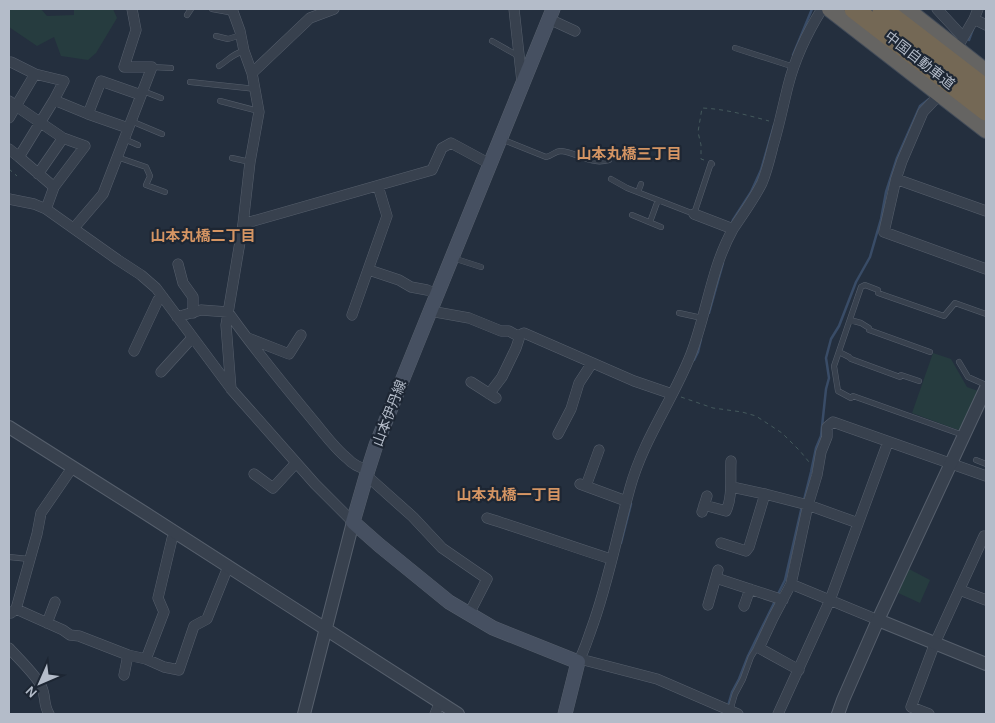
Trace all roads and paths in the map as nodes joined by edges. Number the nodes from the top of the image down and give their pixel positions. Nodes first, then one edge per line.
1 (132, 9) edge
2 (191, 9) edge
3 (212, 9) edge
4 (334, 9) edge
5 (514, 9) edge
6 (822, 9) edge
7 (830, 9) edge
8 (854, 9) edge
9 (882, 9) edge
10 (906, 9) edge
11 (937, 9) edge
12 (233, 11) edge
13 (551, 14) edge
14 (976, 14) edge
15 (187, 15) dead end
16 (986, 25) edge
17 (576, 31) dead end
18 (241, 35) junction
19 (216, 36) dead end
20 (492, 41) dead end
21 (960, 42) junction
22 (735, 48) dead end
23 (244, 51) junction
24 (743, 51) junction
25 (520, 57) junction
26 (741, 58) dead end
27 (10, 63) edge
28 (219, 66) dead end
29 (152, 67) junction
30 (794, 67) junction
31 (170, 68) dead end
32 (986, 72) edge
33 (252, 73) junction
34 (35, 74) junction
35 (190, 82) dead end
36 (522, 86) junction
37 (256, 89) junction
38 (986, 89) edge
39 (142, 93) junction
40 (940, 94) junction
41 (161, 98) dead end
42 (54, 100) junction
43 (220, 101) dead end
44 (12, 103) edge
45 (986, 111) edge
46 (259, 112) junction
47 (88, 114) junction
48 (9, 118) edge
49 (40, 123) junction
50 (779, 124) junction
51 (129, 125) junction
52 (986, 130) edge
53 (162, 134) dead end
54 (63, 138) junction
55 (124, 139) junction
56 (500, 139) junction
57 (138, 145) dead end
58 (9, 149) edge
59 (19, 157) junction
60 (117, 157) junction
61 (232, 158) dead end
62 (609, 160) dead end
63 (250, 162) junction
64 (490, 164) junction
65 (712, 164) joint
66 (9, 169) edge
67 (38, 174) junction
68 (16, 176) dead end
69 (611, 179) dead end
70 (896, 179) junction
71 (641, 184) dead end
72 (378, 186) junction
73 (54, 187) junction
74 (165, 192) dead end
75 (638, 192) junction
76 (9, 199) edge
77 (658, 200) junction
78 (46, 209) junction
79 (986, 212) edge
80 (694, 214) junction
81 (632, 215) dead end
82 (650, 222) junction
83 (243, 224) junction
84 (661, 227) dead end
85 (74, 228) junction
86 (733, 229) junction
87 (452, 257) junction
88 (178, 264) dead end
89 (481, 267) dead end
90 (986, 269) edge
91 (369, 270) junction
92 (437, 294) junction
93 (163, 297) junction
94 (430, 311) junction
95 (228, 312) junction
96 (193, 313) junction
97 (679, 313) dead end
98 (986, 314) edge
99 (352, 315) dead end
100 (177, 317) junction
101 (702, 318) junction
102 (850, 320) junction
103 (301, 335) dead end
104 (518, 336) junction
105 (192, 338) junction
106 (247, 338) junction
107 (134, 351) dead end
108 (839, 352) junction
109 (930, 352) dead end
110 (959, 362) dead end
111 (592, 363) junction
112 (161, 372) dead end
113 (920, 381) dead end
114 (471, 382) dead end
115 (986, 389) edge
116 (232, 390) junction
117 (672, 394) junction
118 (9, 427) edge
119 (558, 434) dead end
120 (964, 436) junction
121 (888, 442) junction
122 (599, 455) dead end
123 (976, 460) dead end
124 (731, 461) dead end
125 (296, 463) junction
126 (951, 464) junction
127 (986, 464) edge
128 (819, 466) junction
129 (72, 468) junction
130 (367, 473) junction
131 (254, 474) dead end
132 (986, 476) edge
133 (732, 487) junction
134 (765, 494) junction
135 (626, 501) junction
136 (704, 504) dead end
137 (808, 505) junction
138 (487, 518) dead end
139 (353, 522) junction
140 (858, 523) junction
141 (176, 533) junction
142 (986, 535) edge
143 (721, 543) dead end
144 (9, 557) edge
145 (29, 559) junction
146 (611, 559) junction
147 (228, 567) junction
148 (791, 584) junction
149 (750, 589) junction
150 (960, 590) junction
151 (783, 600) junction
152 (830, 600) junction
153 (986, 600) edge
154 (55, 602) dead end
155 (708, 605) dead end
156 (744, 606) dead end
157 (11, 613) edge
158 (469, 614) junction
159 (878, 620) junction
160 (47, 623) junction
161 (326, 629) junction
162 (935, 643) junction
163 (9, 648) edge
164 (760, 648) junction
165 (128, 655) junction
166 (146, 659) junction
167 (579, 660) junction
168 (986, 664) edge
169 (799, 670) junction
170 (124, 675) dead end
171 (437, 708) edge
172 (909, 710) edge
173 (727, 712) edge
174 (49, 714) edge
175 (304, 714) edge
176 (458, 714) edge
177 (564, 714) edge
178 (778, 714) edge
179 (838, 714) edge
180 (929, 714) edge

1 - 29 street
2 - 15 lane
3 - 12 lane
4 - 33 street
5 - 25 street
6 - 30 street
7 - 40 highway
8 - 45 highway, 中国自動車道
9 - 38 highway, 中国自動車道
10 - 21 highway
11 - 21 street
12 - 18 street
13 - 17 street
13 - 36 main road, 山本伊丹線
14 - 16 street
14 - 21 street
18 - 19 lane
18 - 23 street
20 - 25 lane
21 - 32 highway
22 - 24 lane
23 - 28 lane
23 - 33 street
24 - 26 lane
24 - 30 lane
25 - 36 street
27 - 34 street
29 - 31 lane
29 - 39 street
30 - 50 street
33 - 37 street
34 - 42 street
34 - 44 street
35 - 37 lane
36 - 56 main road, 山本伊丹線
37 - 46 street
39 - 41 lane
39 - 47 street
39 - 51 street
40 - 52 highway
40 - 70 street
42 - 47 street
42 - 49 street
43 - 46 lane
44 - 48 street
44 - 49 street
46 - 63 street
47 - 51 street
49 - 54 street
49 - 59 street
50 - 65 path
50 - 86 street
51 - 53 lane
51 - 55 street
54 - 67 street
54 - 73 street
55 - 57 lane
55 - 60 street
56 - 62 lane
56 - 64 main road, 山本伊丹線
58 - 59 street
59 - 67 street
60 - 74 lane
60 - 85 street
61 - 63 lane
63 - 83 street
64 - 72 street
64 - 87 main road, 山本伊丹線
65 - 80 lane
66 - 68 path
67 - 73 street
69 - 75 lane
70 - 79 street
70 - 90 street
71 - 75 lane
72 - 83 street
72 - 91 street
73 - 78 street
75 - 77 lane
76 - 78 street
77 - 80 lane
77 - 82 lane
78 - 85 street
80 - 86 street
81 - 82 lane
82 - 84 lane
83 - 95 street
85 - 93 street
86 - 101 street
87 - 89 lane
87 - 92 main road, 山本伊丹線
88 - 96 street
91 - 92 street
91 - 99 street
92 - 94 main road, 山本伊丹線
93 - 100 street
93 - 107 street
94 - 104 street
94 - 130 main road, 山本伊丹線
95 - 96 street
95 - 106 street
95 - 116 street
96 - 100 street
97 - 101 lane
98 - 102 lane
100 - 105 street
101 - 117 street
102 - 108 lane
102 - 109 lane
103 - 106 street
104 - 111 street
104 - 114 street
105 - 112 street
105 - 116 street
106 - 130 street
108 - 113 lane
108 - 120 lane
110 - 115 lane
111 - 117 street
111 - 119 street
115 - 120 street
116 - 125 street
117 - 128 path
117 - 135 street
118 - 129 street
120 - 126 street
121 - 126 street
121 - 128 street
121 - 140 street
122 - 135 street
123 - 127 lane
124 - 133 street
125 - 131 street
125 - 139 street
126 - 132 street
126 - 159 street
128 - 137 street
129 - 141 street
129 - 145 street
130 - 139 main road, 山本伊丹線
130 - 158 street
133 - 134 street
133 - 136 street
134 - 137 street
134 - 143 street
135 - 146 street
137 - 140 street
137 - 148 street
138 - 146 street
139 - 158 main road
139 - 161 street
140 - 152 street
141 - 147 street
141 - 166 street
142 - 150 street
144 - 145 lane
145 - 157 street
146 - 167 street
147 - 161 street
147 - 166 street
148 - 151 street
148 - 152 street
149 - 151 street
149 - 155 street
149 - 156 street
150 - 153 street
150 - 162 street
151 - 164 street
152 - 159 street
152 - 169 street
154 - 160 street
157 - 160 street
158 - 167 main road
159 - 162 street
159 - 179 street
160 - 165 street
161 - 171 street
161 - 175 street
162 - 168 street
162 - 172 street
163 - 174 street
164 - 169 street
164 - 173 lane
165 - 166 street
165 - 170 street
167 - 173 street
167 - 177 main road
169 - 178 street
171 - 176 street
172 - 180 street

